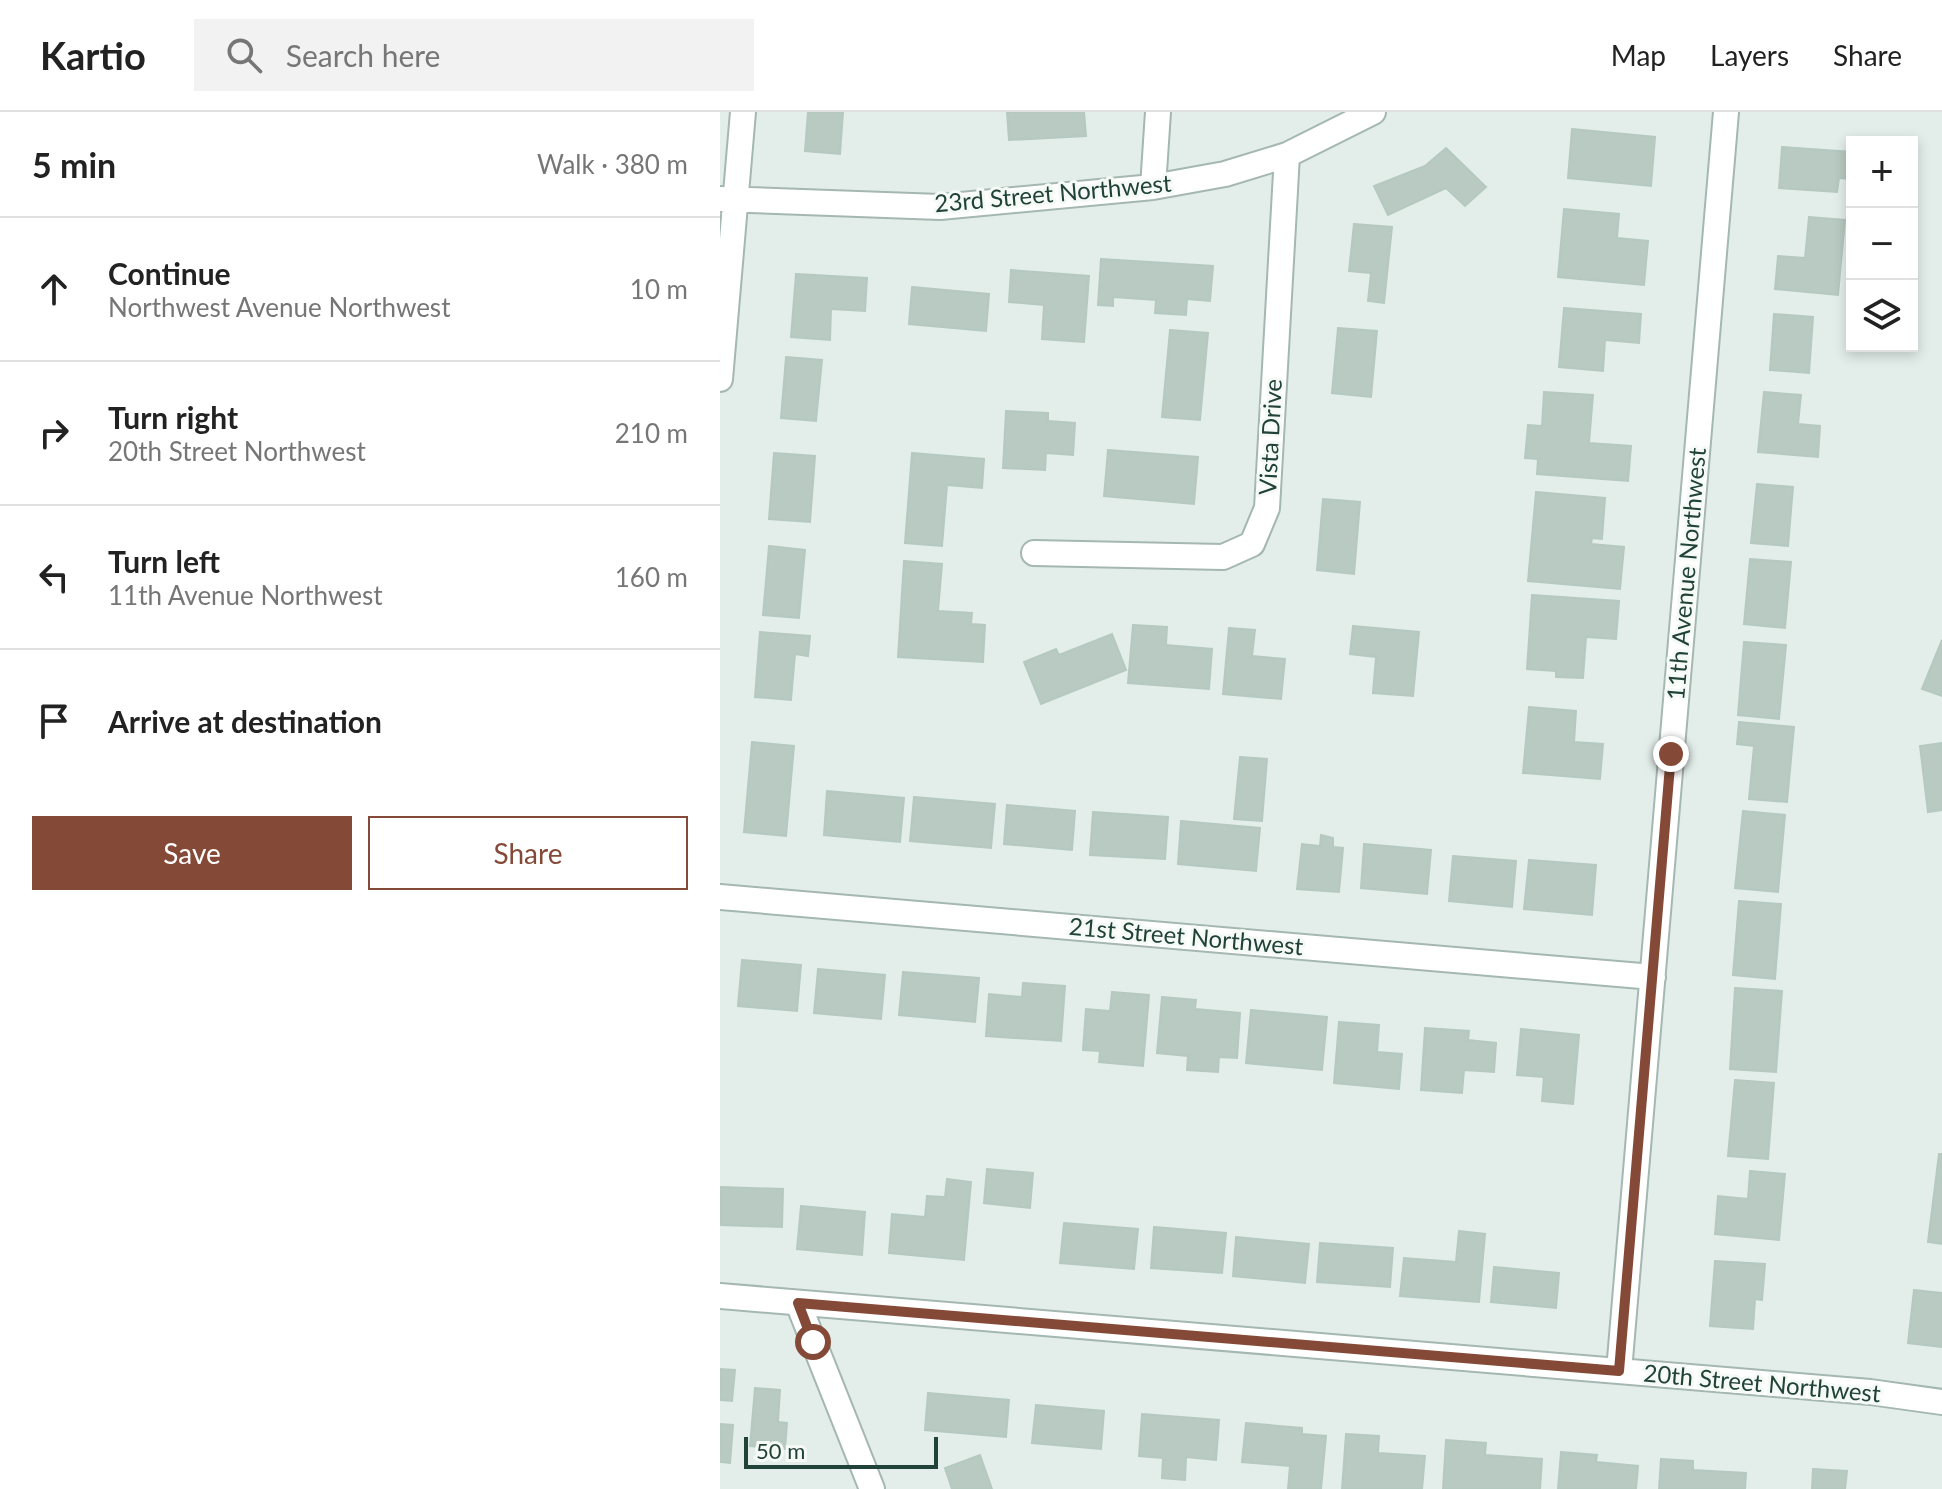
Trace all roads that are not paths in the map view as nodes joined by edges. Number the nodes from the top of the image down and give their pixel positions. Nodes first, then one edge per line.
1 (743, 112) edge
2 (1158, 112) edge
3 (1373, 112) edge
4 (1726, 112) edge
5 (1287, 155) junction
6 (1153, 187) junction
7 (728, 200) edge
8 (720, 379) edge
9 (1034, 553) dead end
10 (720, 897) edge
11 (1653, 977) junction
12 (720, 1296) edge
13 (798, 1303) junction
14 (1619, 1371) junction
15 (1942, 1402) edge
16 (872, 1489) edge

1 - 7 street
2 - 6 street
3 - 5 street, 23rd Street Northwest
4 - 11 street, 11th Avenue Northwest
5 - 6 street, 23rd Street Northwest
5 - 9 street, Vista Drive
6 - 7 street, 23rd Street Northwest
7 - 8 street
10 - 11 street, 21st Street Northwest
11 - 14 street, 11th Avenue Northwest
12 - 13 street, 20th Street Northwest
13 - 14 street, 20th Street Northwest
13 - 16 street
14 - 15 street, 20th Street Northwest

